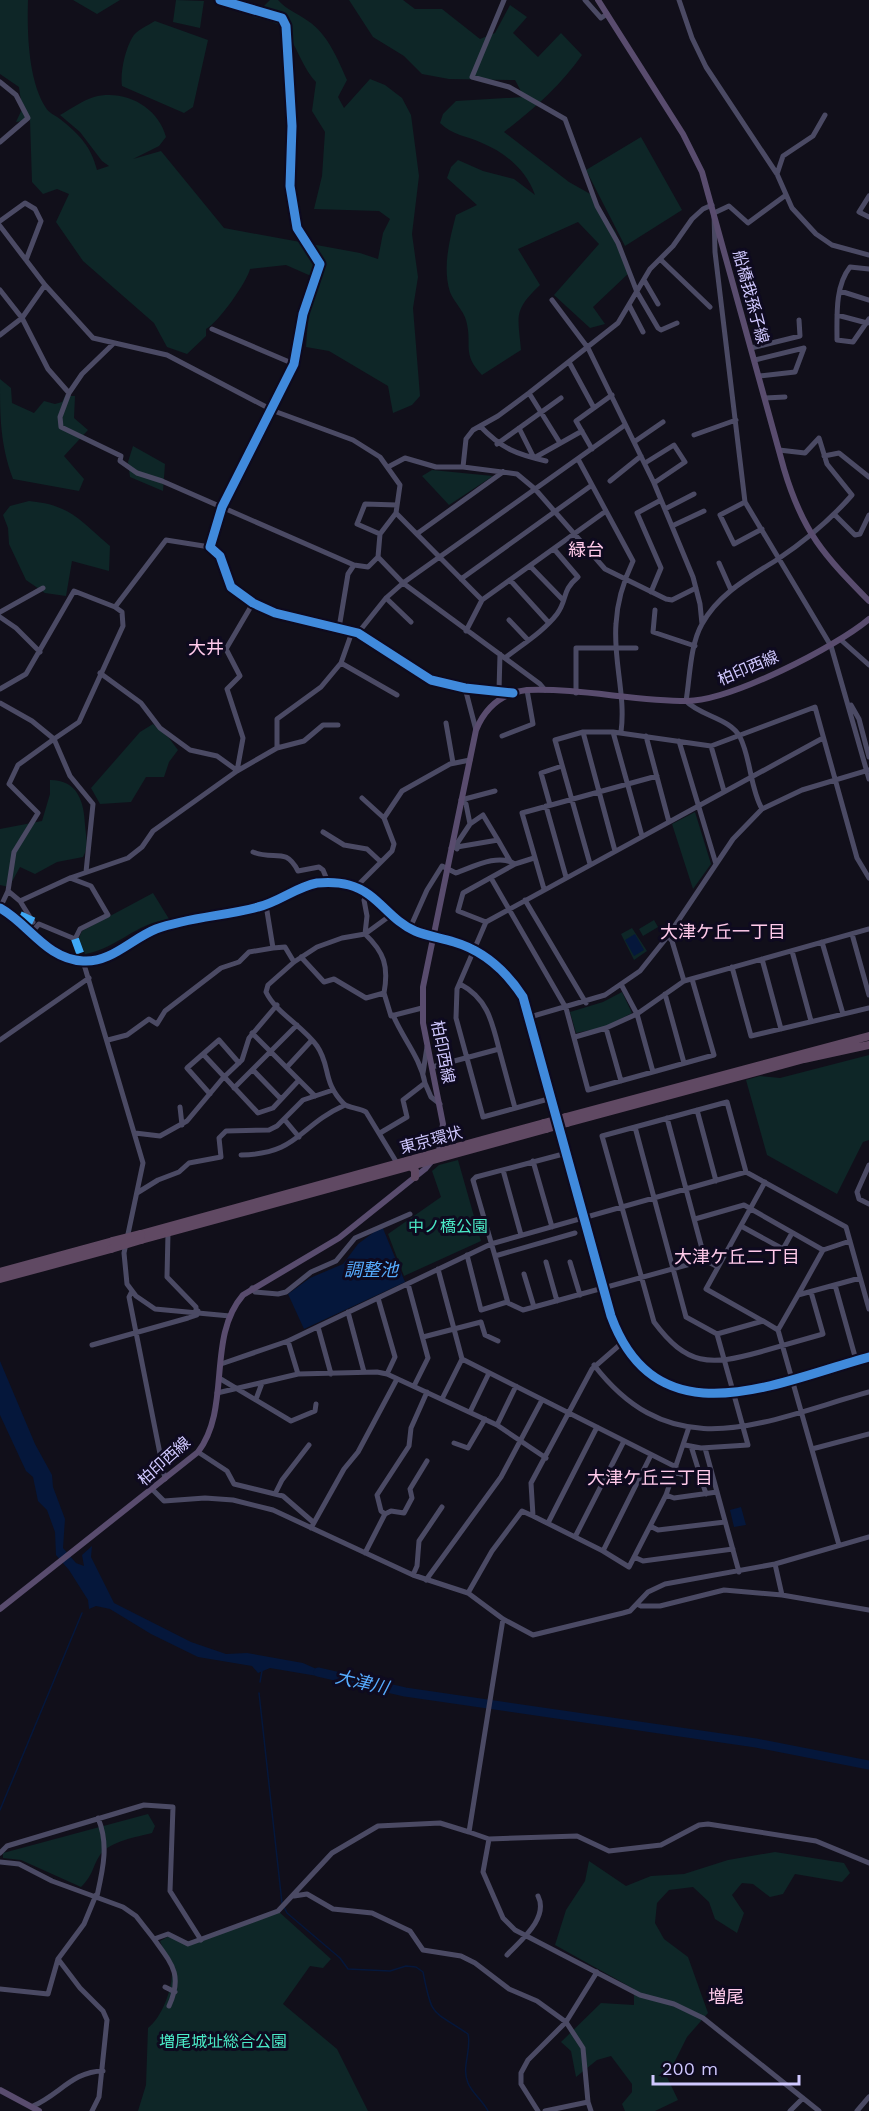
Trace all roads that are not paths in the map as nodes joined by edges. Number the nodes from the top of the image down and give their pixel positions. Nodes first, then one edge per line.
1 (220, 0) edge
2 (504, 0) edge
3 (585, 0) edge
4 (598, 0) edge
5 (679, 0) edge
6 (607, 14) junction
7 (0, 82) edge
8 (825, 115) dead end
9 (0, 142) edge
10 (777, 174) junction
11 (786, 195) junction
12 (869, 196) edge
13 (712, 206) junction
14 (714, 213) junction
15 (869, 217) edge
16 (0, 221) edge
17 (0, 225) edge
18 (869, 255) edge
19 (660, 259) junction
20 (26, 260) junction
21 (869, 268) edge
22 (644, 280) junction
23 (45, 285) junction
24 (0, 290) edge
25 (840, 291) junction
26 (637, 292) junction
27 (552, 300) dead end
28 (869, 300) edge
29 (658, 304) dead end
30 (629, 305) junction
31 (710, 308) dead end
32 (837, 315) junction
33 (22, 318) junction
34 (799, 320) dead end
35 (868, 321) edge
36 (676, 322) dead end
37 (212, 329) dead end
38 (643, 332) dead end
39 (0, 335) edge
40 (112, 344) junction
41 (588, 348) junction
42 (751, 348) junction
43 (754, 360) junction
44 (569, 362) junction
45 (294, 364) junction
46 (759, 376) junction
47 (69, 393) junction
48 (529, 393) junction
49 (612, 395) junction
50 (784, 397) dead end
51 (561, 398) dead end
52 (765, 398) junction
53 (594, 408) junction
54 (270, 409) junction
55 (541, 412) junction
56 (736, 420) junction
57 (663, 422) dead end
58 (625, 425) junction
59 (480, 426) junction
60 (519, 428) junction
61 (582, 430) junction
62 (694, 435) dead end
63 (634, 442) junction
64 (560, 443) junction
65 (497, 444) junction
66 (592, 449) junction
67 (779, 450) junction
68 (641, 456) junction
69 (824, 456) junction
70 (534, 458) junction
71 (578, 459) junction
72 (546, 461) dead end
73 (645, 464) junction
74 (388, 467) junction
75 (463, 467) junction
76 (503, 472) junction
77 (869, 477) edge
78 (610, 481) dead end
79 (654, 483) junction
80 (592, 485) junction
81 (536, 489) junction
82 (694, 494) dead end
83 (661, 500) junction
84 (745, 502) junction
85 (397, 505) junction
86 (222, 507) junction
87 (665, 509) junction
88 (554, 511) junction
89 (606, 511) junction
90 (704, 511) dead end
91 (396, 513) junction
92 (835, 515) junction
93 (869, 515) edge
94 (672, 526) junction
95 (762, 530) junction
96 (418, 533) junction
97 (381, 534) junction
98 (574, 534) junction
99 (810, 535) junction
100 (210, 547) junction
101 (554, 549) junction
102 (378, 557) junction
103 (441, 557) junction
104 (780, 558) junction
105 (719, 563) dead end
106 (354, 565) junction
107 (530, 566) junction
108 (461, 579) junction
109 (625, 579) junction
110 (510, 580) junction
111 (403, 583) junction
112 (43, 588) dead end
113 (696, 588) junction
114 (731, 590) junction
115 (651, 592) junction
116 (386, 598) junction
117 (482, 600) junction
118 (562, 600) junction
119 (869, 601) edge
120 (254, 603) junction
121 (115, 607) junction
122 (655, 610) dead end
123 (0, 614) edge
124 (869, 619) edge
125 (509, 620) dead end
126 (411, 622) dead end
127 (549, 623) junction
128 (702, 624) junction
129 (339, 628) junction
130 (466, 631) junction
131 (355, 633) junction
132 (528, 640) junction
133 (841, 640) junction
134 (695, 646) junction
135 (831, 646) junction
136 (617, 648) junction
137 (636, 648) dead end
138 (40, 652) junction
139 (503, 656) junction
140 (341, 663) junction
141 (869, 665) edge
142 (100, 673) junction
143 (465, 688) junction
144 (0, 689) edge
145 (527, 690) junction
146 (544, 690) junction
147 (499, 691) junction
148 (513, 693) junction
149 (576, 693) junction
150 (398, 695) dead end
151 (846, 695) junction
152 (621, 696) junction
153 (686, 701) junction
154 (0, 703) edge
155 (446, 723) dead end
156 (338, 724) dead end
157 (476, 730) junction
158 (582, 732) junction
159 (613, 732) junction
160 (621, 732) junction
161 (502, 736) dead end
162 (646, 736) junction
163 (740, 736) junction
164 (823, 738) junction
165 (54, 739) junction
166 (679, 741) junction
167 (711, 746) junction
168 (277, 748) junction
169 (869, 757) edge
170 (470, 760) junction
171 (453, 763) junction
172 (562, 766) junction
173 (236, 770) junction
174 (868, 770) edge
175 (657, 776) junction
176 (752, 776) junction
177 (869, 779) edge
178 (835, 780) junction
179 (628, 784) junction
180 (495, 791) dead end
181 (599, 791) junction
182 (724, 791) junction
183 (362, 798) dead end
184 (572, 799) junction
185 (461, 800) junction
186 (548, 806) junction
187 (696, 806) junction
188 (762, 809) junction
189 (384, 818) junction
190 (669, 822) junction
191 (470, 824) junction
192 (323, 832) dead end
193 (642, 836) junction
194 (498, 840) junction
195 (454, 848) junction
196 (615, 851) junction
197 (253, 852) dead end
198 (534, 858) junction
199 (381, 862) junction
200 (512, 863) junction
201 (590, 864) junction
202 (716, 864) junction
203 (447, 867) junction
204 (86, 872) junction
205 (566, 877) junction
206 (70, 878) junction
207 (491, 878) junction
208 (869, 878) edge
209 (328, 882) junction
210 (356, 887) junction
211 (544, 889) junction
212 (8, 891) junction
213 (369, 894) junction
214 (525, 900) junction
215 (20, 901) junction
216 (266, 905) junction
217 (0, 908) edge
218 (509, 909) junction
219 (391, 915) junction
220 (33, 922) dead end
221 (486, 922) junction
222 (410, 928) junction
223 (869, 929) edge
224 (31, 933) junction
225 (365, 934) junction
226 (852, 934) junction
227 (433, 936) junction
228 (668, 936) junction
229 (822, 942) junction
230 (273, 948) junction
231 (475, 950) junction
232 (792, 951) junction
233 (301, 957) junction
234 (762, 959) junction
235 (83, 961) junction
236 (294, 962) junction
237 (732, 967) junction
238 (89, 978) junction
239 (693, 978) junction
240 (684, 981) junction
241 (460, 984) junction
242 (622, 986) junction
243 (384, 993) junction
244 (664, 994) junction
245 (869, 995) edge
246 (586, 1003) junction
247 (277, 1005) junction
248 (422, 1008) junction
249 (566, 1008) junction
250 (869, 1008) edge
251 (637, 1014) junction
252 (843, 1014) junction
253 (393, 1015) junction
254 (530, 1017) junction
255 (811, 1021) junction
256 (297, 1025) junction
257 (606, 1028) junction
258 (781, 1029) junction
259 (252, 1033) junction
260 (869, 1036) edge
261 (575, 1037) junction
262 (0, 1040) edge
263 (108, 1040) junction
264 (312, 1040) junction
265 (427, 1045) junction
266 (869, 1045) edge
267 (499, 1049) junction
268 (271, 1051) junction
269 (203, 1054) junction
270 (466, 1058) junction
271 (239, 1063) junction
272 (684, 1063) junction
273 (287, 1067) junction
274 (432, 1067) junction
275 (253, 1070) junction
276 (653, 1072) junction
277 (423, 1074) junction
278 (223, 1078) junction
279 (299, 1080) junction
280 (621, 1081) junction
281 (425, 1083) junction
282 (234, 1088) junction
283 (333, 1090) junction
284 (210, 1094) junction
285 (315, 1096) junction
286 (552, 1098) junction
287 (281, 1100) junction
288 (440, 1104) junction
289 (345, 1105) junction
290 (180, 1107) dead end
291 (515, 1108) junction
292 (697, 1110) junction
293 (667, 1118) junction
294 (284, 1119) junction
295 (567, 1120) junction
296 (182, 1125) junction
297 (545, 1126) junction
298 (635, 1127) junction
299 (135, 1133) junction
300 (380, 1133) junction
301 (299, 1137) junction
302 (439, 1152) junction
303 (567, 1153) junction
304 (241, 1155) dead end
305 (434, 1160) junction
306 (533, 1161) junction
307 (397, 1163) junction
308 (869, 1165) edge
309 (410, 1166) junction
310 (503, 1170) junction
311 (746, 1172) junction
312 (415, 1177) junction
313 (716, 1180) junction
314 (765, 1182) junction
315 (686, 1189) junction
316 (137, 1193) junction
317 (655, 1198) junction
318 (869, 1204) edge
319 (621, 1207) junction
320 (751, 1209) junction
321 (410, 1214) dead end
322 (585, 1217) junction
323 (695, 1219) junction
324 (741, 1226) junction
325 (552, 1227) junction
326 (168, 1233) junction
327 (575, 1233) dead end
328 (792, 1233) junction
329 (521, 1235) junction
330 (141, 1237) junction
331 (850, 1241) junction
332 (491, 1244) junction
333 (112, 1245) junction
334 (823, 1250) junction
335 (467, 1255) junction
336 (495, 1256) junction
337 (705, 1260) junction
338 (546, 1262) dead end
339 (570, 1262) dead end
340 (718, 1267) junction
341 (438, 1269) junction
342 (674, 1269) junction
343 (0, 1272) edge
344 (524, 1274) dead end
345 (640, 1278) junction
346 (860, 1278) junction
347 (0, 1279) edge
348 (408, 1284) junction
349 (835, 1285) junction
350 (252, 1288) junction
351 (603, 1288) junction
352 (132, 1291) junction
353 (811, 1292) junction
354 (580, 1295) junction
355 (798, 1295) junction
356 (378, 1298) junction
357 (556, 1301) junction
358 (507, 1302) junction
359 (534, 1307) junction
360 (869, 1309) edge
361 (197, 1311) junction
362 (348, 1312) junction
363 (230, 1316) junction
364 (763, 1321) junction
365 (318, 1327) junction
366 (454, 1329) junction
367 (778, 1330) junction
368 (135, 1332) junction
369 (717, 1334) junction
370 (423, 1337) junction
371 (288, 1341) junction
372 (498, 1341) dead end
373 (623, 1342) junction
374 (92, 1345) dead end
375 (783, 1346) junction
376 (869, 1357) edge
377 (462, 1359) junction
378 (856, 1360) junction
379 (724, 1362) junction
380 (221, 1364) junction
381 (594, 1365) junction
382 (364, 1372) junction
383 (489, 1372) junction
384 (298, 1374) junction
385 (331, 1374) junction
386 (387, 1374) junction
387 (219, 1378) junction
388 (792, 1378) junction
389 (398, 1379) junction
390 (262, 1383) junction
391 (414, 1386) junction
392 (516, 1386) junction
393 (237, 1389) junction
394 (427, 1392) junction
395 (869, 1392) edge
396 (217, 1394) junction
397 (734, 1394) junction
398 (256, 1399) junction
399 (442, 1400) junction
400 (542, 1400) junction
401 (316, 1404) dead end
402 (802, 1411) junction
403 (470, 1412) junction
404 (569, 1413) junction
405 (485, 1419) junction
406 (497, 1425) junction
407 (597, 1427) junction
408 (689, 1427) junction
409 (743, 1427) junction
410 (869, 1434) edge
411 (521, 1441) junction
412 (624, 1441) junction
413 (454, 1443) dead end
414 (309, 1445) dead end
415 (688, 1445) junction
416 (705, 1448) junction
417 (812, 1449) junction
418 (198, 1452) junction
419 (651, 1455) junction
420 (546, 1458) junction
421 (427, 1461) dead end
422 (675, 1469) junction
423 (699, 1470) junction
424 (165, 1479) junction
425 (153, 1490) junction
426 (717, 1492) junction
427 (275, 1494) junction
428 (706, 1494) junction
429 (666, 1495) junction
430 (442, 1507) dead end
431 (385, 1514) junction
432 (533, 1516) junction
433 (725, 1522) junction
434 (548, 1524) junction
435 (312, 1525) junction
436 (650, 1526) junction
437 (575, 1537) junction
438 (869, 1537) edge
439 (839, 1545) junction
440 (733, 1549) junction
441 (603, 1551) junction
442 (365, 1553) junction
443 (634, 1557) junction
444 (775, 1564) junction
445 (739, 1572) junction
446 (413, 1575) junction
447 (426, 1580) junction
448 (468, 1593) junction
449 (782, 1594) junction
450 (637, 1604) junction
451 (0, 1610) edge
452 (869, 1610) edge
453 (503, 1619) junction
454 (98, 1818) junction
455 (468, 1832) junction
456 (489, 1839) junction
457 (0, 1853) edge
458 (0, 1862) edge
459 (869, 1863) edge
460 (97, 1896) junction
461 (294, 1896) junction
462 (538, 1896) dead end
463 (525, 1936) junction
464 (154, 1940) junction
465 (201, 1940) junction
466 (507, 1955) dead end
467 (58, 1959) junction
468 (597, 1972) junction
469 (165, 1987) dead end
470 (0, 1989) edge
471 (174, 1992) junction
472 (169, 2006) dead end
473 (566, 2022) junction
474 (103, 2071) junction
475 (0, 2090) edge
476 (869, 2097) edge
477 (803, 2098) junction
478 (588, 2102) junction
479 (33, 2106) junction
480 (39, 2111) edge
481 (92, 2111) edge
482 (538, 2111) edge
483 (545, 2111) edge
484 (591, 2111) edge
485 (790, 2111) edge
486 (819, 2111) edge
487 (857, 2111) edge

1 - 45 street
2 - 26 street
3 - 6 street
4 - 6 main road, 船橋我孫子線
5 - 10 street
6 - 13 main road, 船橋我孫子線
7 - 9 street
8 - 10 street
10 - 11 street
11 - 14 street
11 - 18 street
12 - 15 street
13 - 14 main road, 船橋我孫子線
13 - 19 street
14 - 42 main road, 船橋我孫子線
14 - 56 street
16 - 20 street
17 - 20 street
19 - 22 street
19 - 31 street
20 - 23 street
21 - 25 street
22 - 26 street
22 - 29 street
23 - 33 street
23 - 40 street
24 - 33 street
25 - 28 street
25 - 32 street
26 - 30 street
26 - 36 street
27 - 41 street
30 - 38 street
30 - 41 street
32 - 35 street
32 - 35 street
33 - 39 street
33 - 47 street
34 - 42 street
37 - 45 street
40 - 47 street
40 - 54 street
41 - 44 street
41 - 49 street
42 - 43 main road, 船橋我孫子線
43 - 46 main road, 船橋我孫子線
43 - 46 street
44 - 48 street
44 - 53 street
45 - 54 street
46 - 52 main road, 船橋我孫子線
47 - 86 street
48 - 55 street
48 - 59 street
49 - 53 street
49 - 58 street
50 - 52 street
51 - 55 street
52 - 67 main road, 船橋我孫子線
53 - 61 street
54 - 74 street
54 - 86 street
55 - 60 street
55 - 64 street
56 - 62 street
56 - 84 street
57 - 63 street
58 - 63 street
58 - 66 street
59 - 65 street
59 - 75 street
60 - 65 street
60 - 70 street
61 - 64 street
61 - 66 street
63 - 68 street
64 - 70 street
65 - 70 street
66 - 71 street
67 - 69 street
67 - 99 main road, 船橋我孫子線
68 - 73 street
68 - 78 street
69 - 77 street
69 - 92 street
70 - 72 street
71 - 80 street
71 - 81 street
73 - 79 street
73 - 79 street
74 - 75 street
74 - 85 street
75 - 76 street
76 - 81 street
76 - 96 street
79 - 83 street
80 - 88 street
80 - 89 street
81 - 88 street
81 - 103 street
82 - 87 street
83 - 87 street
83 - 115 street
84 - 95 street
84 - 95 street
85 - 91 street
85 - 97 street
86 - 100 street
86 - 106 street
87 - 94 street
88 - 98 street
88 - 108 street
89 - 98 street
89 - 109 street
90 - 94 street
91 - 96 street
91 - 97 street
92 - 93 street
92 - 99 street
94 - 113 street
95 - 104 street
96 - 103 street
97 - 102 street
98 - 101 street
98 - 109 street
99 - 104 street
99 - 119 main road, 船橋我孫子線
100 - 120 street
100 - 121 street
101 - 107 street
101 - 118 street
102 - 106 street
102 - 111 street
103 - 108 street
103 - 111 street
104 - 114 street
104 - 135 street
105 - 114 street
106 - 129 street
107 - 110 street
107 - 118 street
108 - 117 street
109 - 115 street
109 - 136 street
110 - 117 street
110 - 127 street
111 - 116 street
111 - 130 street
112 - 123 street
113 - 115 street
113 - 128 street
114 - 128 street
116 - 126 street
116 - 131 street
117 - 130 street
118 - 127 street
120 - 129 street
120 - 173 street
121 - 138 street
121 - 142 street
122 - 134 street
123 - 138 street
124 - 133 main road, 柏印西線
125 - 132 street
127 - 132 street
128 - 134 street
129 - 131 street
130 - 139 street
131 - 140 street
131 - 143 street
132 - 139 street
133 - 135 main road, 柏印西線
133 - 141 street
134 - 153 street
135 - 151 street
135 - 153 main road, 柏印西線
136 - 137 street
136 - 149 street
136 - 152 street
138 - 144 street
139 - 146 street
139 - 147 street
140 - 150 street
140 - 168 street
142 - 165 street
142 - 173 street
143 - 147 street
143 - 157 street
145 - 146 main road, 柏印西線
145 - 148 main road, 柏印西線
145 - 161 street
146 - 149 main road, 柏印西線
147 - 148 street
148 - 157 main road, 柏印西線
149 - 152 main road, 柏印西線
151 - 169 street
151 - 174 street
152 - 153 main road, 柏印西線
152 - 160 street
153 - 163 street
154 - 165 street
155 - 171 street
156 - 168 street
157 - 170 main road, 柏印西線
158 - 159 street
158 - 172 street
158 - 181 street
159 - 160 street
159 - 179 street
160 - 162 street
162 - 166 street
162 - 175 street
163 - 164 street
163 - 167 street
163 - 176 street
164 - 176 street
164 - 178 street
165 - 204 street
165 - 212 street
166 - 167 street
166 - 187 street
167 - 182 street
168 - 173 street
170 - 171 street
170 - 185 main road, 柏印西線
171 - 189 street
172 - 184 street
172 - 186 street
173 - 204 street
174 - 177 street
174 - 178 street
175 - 179 street
175 - 190 street
176 - 182 street
176 - 188 street
178 - 188 street
178 - 208 street
179 - 181 street
179 - 193 street
180 - 185 street
181 - 184 street
181 - 196 street
182 - 187 street
183 - 189 street
184 - 186 street
184 - 201 street
185 - 191 street
185 - 195 main road, 柏印西線
186 - 198 street
186 - 205 street
187 - 190 street
187 - 202 street
188 - 202 street
189 - 199 street
190 - 193 street
191 - 194 street
191 - 195 street
192 - 199 street
193 - 196 street
194 - 195 street
194 - 200 street
195 - 203 main road, 柏印西線
196 - 201 street
197 - 209 street
198 - 200 street
198 - 211 street
199 - 210 street
200 - 203 street
200 - 207 street
201 - 205 street
202 - 228 street
203 - 222 street
203 - 227 main road, 柏印西線
204 - 206 street
205 - 211 street
206 - 215 street
206 - 224 street
207 - 218 street
207 - 221 street
209 - 210 street
209 - 216 street
210 - 213 street
211 - 214 street
212 - 215 street
212 - 217 street
213 - 219 street
213 - 225 street
214 - 218 street
214 - 246 street
215 - 220 street
216 - 230 street
216 - 235 street
217 - 224 street
218 - 221 street
218 - 249 street
219 - 222 street
219 - 225 street
221 - 231 street
222 - 227 street
223 - 226 street
224 - 235 street
225 - 233 street
225 - 243 street
226 - 229 street
226 - 245 street
227 - 231 street
227 - 248 main road, 柏印西線
228 - 240 street
228 - 242 street
229 - 232 street
229 - 252 street
230 - 236 street
230 - 263 street
231 - 241 street
231 - 254 street
232 - 234 street
232 - 255 street
233 - 236 street
233 - 243 street
234 - 237 street
234 - 258 street
235 - 238 street
236 - 247 street
237 - 239 street
237 - 258 street
238 - 262 street
238 - 263 street
239 - 240 street
239 - 272 street
240 - 244 street
241 - 267 street
241 - 270 street
242 - 246 street
242 - 251 street
243 - 253 street
244 - 251 street
244 - 272 street
246 - 249 street
247 - 256 street
247 - 259 street
248 - 253 street
248 - 265 main road, 柏印西線
249 - 254 street
249 - 261 street
250 - 252 street
251 - 257 street
251 - 276 street
252 - 255 street
253 - 277 street
254 - 286 street
255 - 258 street
256 - 264 street
256 - 268 street
257 - 261 street
257 - 280 street
259 - 268 street
259 - 271 street
260 - 295 highway, 東京環状
261 - 280 street
263 - 299 street
264 - 273 street
264 - 283 street
265 - 274 main road, 柏印西線
265 - 277 street
266 - 295 highway, 東京環状
267 - 270 street
267 - 291 street
268 - 273 street
268 - 275 street
269 - 271 street
269 - 278 street
269 - 284 street
270 - 274 street
270 - 291 street
271 - 278 street
272 - 276 street
273 - 279 street
274 - 288 main road, 柏印西線
275 - 282 street
275 - 287 street
276 - 280 street
277 - 281 street
278 - 282 street
278 - 284 street
279 - 285 street
279 - 287 street
281 - 288 street
281 - 300 street
282 - 287 street
283 - 285 street
283 - 289 street
284 - 296 street
285 - 294 street
286 - 291 street
286 - 303 street
288 - 302 main road, 柏印西線
289 - 300 street
289 - 301 street
290 - 296 street
292 - 293 street
292 - 311 street
292 - 313 street
293 - 298 street
293 - 315 street
294 - 301 street
294 - 316 street
295 - 297 highway, 東京環状, bridge
296 - 299 street
297 - 302 highway, 東京環状
297 - 305 highway, 東京環状
298 - 317 street
298 - 319 street
299 - 316 street
300 - 307 street
301 - 304 street
302 - 305 main road, 柏印西線
302 - 307 highway, 東京環状
303 - 306 street
303 - 322 street
305 - 309 highway, 東京環状
305 - 312 main road, 柏印西線
306 - 310 street
306 - 325 street
307 - 330 highway, 東京環状
308 - 318 street
309 - 312 highway
309 - 326 highway, 東京環状
310 - 329 street
310 - 332 street
311 - 313 street
311 - 314 street
312 - 350 main road, 柏印西線
313 - 315 street
314 - 320 street
314 - 331 street
315 - 317 street
315 - 323 street
316 - 352 street
317 - 319 street
317 - 342 street
319 - 322 street
319 - 345 street
320 - 323 street
320 - 324 street
320 - 328 street
321 - 350 street
322 - 325 street
322 - 351 street
323 - 337 street
324 - 328 street
324 - 340 street
325 - 329 street
326 - 330 highway, 東京環状
326 - 361 street
327 - 336 street
328 - 334 street
329 - 332 street
330 - 333 highway, 東京環状, bridge
331 - 334 street
331 - 346 street
332 - 335 street
332 - 336 street
333 - 343 highway, 東京環状
333 - 347 highway, 東京環状
334 - 355 street
335 - 341 street
335 - 358 street
336 - 358 street
337 - 340 street
337 - 342 street
338 - 357 street
339 - 354 street
340 - 364 street
341 - 348 street
341 - 366 street
342 - 345 street
342 - 369 street
344 - 359 street
345 - 351 street
345 - 379 street
346 - 349 street
346 - 360 street
348 - 356 street
348 - 370 street
349 - 353 street
349 - 378 street
350 - 363 main road, 柏印西線
351 - 354 street
351 - 373 street
352 - 361 street
352 - 368 street
353 - 355 street
353 - 375 street
354 - 357 street
355 - 367 street
356 - 362 street
356 - 386 street
357 - 359 street
358 - 359 street
361 - 363 street
361 - 368 street
362 - 365 street
362 - 382 street
363 - 380 main road, 柏印西線
364 - 367 street
364 - 369 street
365 - 371 street
365 - 385 street
366 - 370 street
366 - 372 street
366 - 377 street
367 - 375 street
368 - 374 street
368 - 424 street
369 - 379 street
370 - 391 street
371 - 380 street
371 - 384 street
373 - 381 street
373 - 397 street
375 - 379 street
375 - 388 street
376 - 378 street
377 - 383 street
377 - 399 street
378 - 388 street
379 - 397 street
380 - 387 main road, 柏印西線
381 - 404 street
381 - 408 street
382 - 385 street
382 - 386 street
383 - 392 street
383 - 403 street
384 - 385 street
384 - 390 street
386 - 389 street
387 - 393 street
387 - 396 main road, 柏印西線
388 - 397 street
388 - 402 street
389 - 391 street
389 - 435 street
390 - 393 street
390 - 398 street
391 - 394 street
392 - 400 street
392 - 406 street
393 - 396 street
393 - 398 street
394 - 399 street
394 - 431 street
395 - 402 street
396 - 418 main road, 柏印西線
397 - 409 street
398 - 401 street
399 - 403 street
400 - 404 street
400 - 411 street
402 - 409 street
402 - 417 street
403 - 405 street
404 - 407 street
404 - 420 street
405 - 406 street
405 - 413 street
406 - 411 street
407 - 412 street
407 - 434 street
408 - 409 street
408 - 415 street
409 - 416 street
410 - 417 street
411 - 420 street
411 - 447 street
412 - 419 street
412 - 437 street
414 - 427 street
415 - 416 street
415 - 422 street
415 - 423 street
416 - 426 street
417 - 439 street
418 - 424 main road, 柏印西線
418 - 427 street
419 - 422 street
419 - 441 street
420 - 432 street
421 - 431 street
422 - 423 street
422 - 429 street
423 - 428 street
424 - 425 main road, 柏印西線
425 - 435 street
425 - 451 main road, 柏印西線
426 - 428 street
426 - 433 street
427 - 435 street
428 - 429 street
429 - 436 street
430 - 446 street
431 - 442 street
432 - 434 street
432 - 448 street
433 - 436 street
433 - 440 street
434 - 437 street
435 - 442 street
436 - 443 street
437 - 441 street
438 - 439 street
439 - 444 street
440 - 443 street
440 - 445 street
441 - 443 street
442 - 446 street
444 - 445 street
444 - 449 street
445 - 450 street
446 - 447 street
447 - 448 street
448 - 453 street
449 - 450 street
449 - 452 street
450 - 453 street
453 - 455 street
454 - 457 street
454 - 460 street
454 - 465 street
455 - 456 street
455 - 461 street
456 - 459 street
456 - 463 street
458 - 460 street
460 - 464 street
460 - 467 street
461 - 465 street
461 - 473 street
462 - 463 street
463 - 466 street
463 - 468 street
464 - 465 street
464 - 471 street
467 - 470 street
467 - 474 street
468 - 473 street
468 - 477 street
469 - 471 street
471 - 472 street
473 - 478 street
473 - 482 street
474 - 479 street
474 - 481 street
475 - 479 main road
476 - 487 street
477 - 485 street
477 - 486 street
478 - 483 street
478 - 484 street
479 - 480 main road

